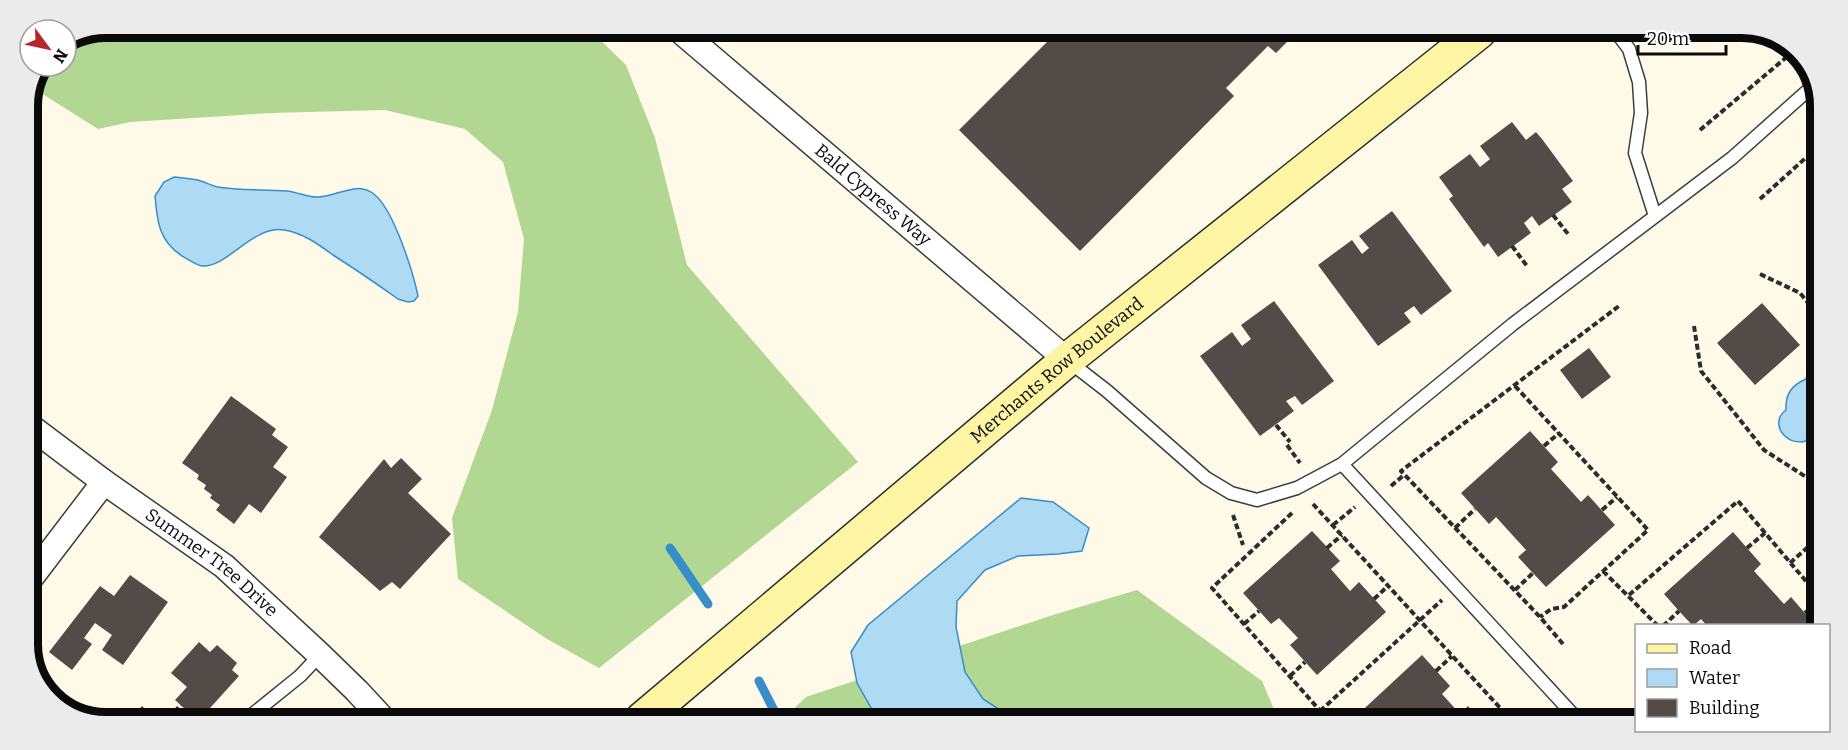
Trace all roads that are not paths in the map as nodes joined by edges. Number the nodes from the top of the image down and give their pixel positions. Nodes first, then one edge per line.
1 (689, 38) edge
2 (1471, 38) edge
3 (1621, 38) edge
4 (1808, 90) edge
5 (1655, 216) junction
6 (1067, 360) junction
7 (38, 432) edge
8 (1342, 464) junction
9 (104, 482) junction
10 (38, 569) edge
11 (320, 655) junction
12 (255, 712) edge
13 (376, 712) edge
14 (650, 712) edge
15 (1571, 712) edge

1 - 6 street, Bald Cypress Way
2 - 6 street, Merchants Row Boulevard
3 - 5 lane
4 - 5 lane
5 - 8 lane
6 - 8 lane
6 - 14 street, Merchants Row Boulevard
7 - 9 street, Summer Tree Drive
8 - 15 lane
9 - 10 street
9 - 11 street, Summer Tree Drive
11 - 12 lane
11 - 13 street, Summer Tree Drive

